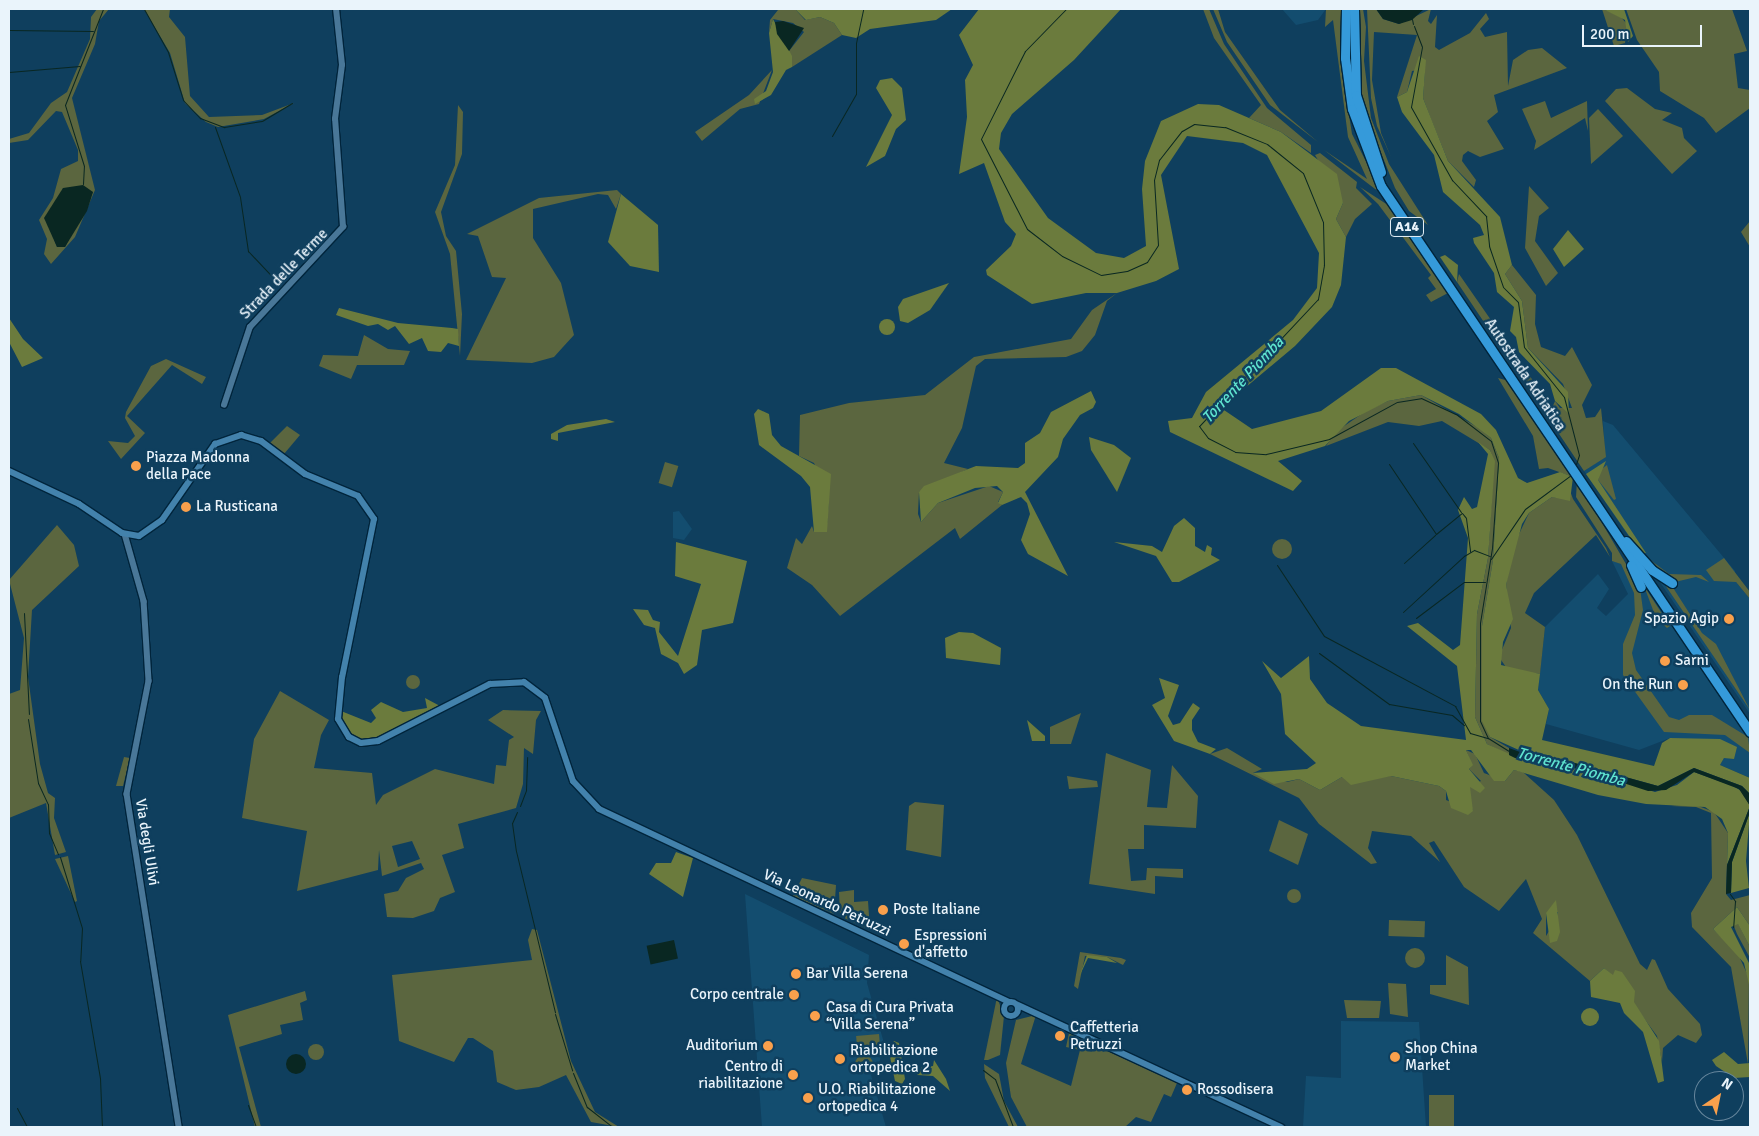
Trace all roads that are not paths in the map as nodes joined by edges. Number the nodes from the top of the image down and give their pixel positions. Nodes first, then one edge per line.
1 (336, 9) edge
2 (1346, 9) edge
3 (1354, 9) edge
4 (224, 405) dead end
5 (1541, 418) junction
6 (9, 471) edge
7 (1613, 530) junction
8 (125, 534) junction
9 (1626, 541) junction
10 (1672, 583) dead end
11 (1642, 586) dead end
12 (1750, 722) edge
13 (1749, 734) edge
14 (1007, 1003) junction
15 (1018, 1005) junction
16 (1017, 1013) junction
17 (1040, 1015) junction
18 (179, 1127) edge
19 (1281, 1127) edge

1 - 4 street, Strada delle Terme
2 - 5 highway, Autostrada Adriatica / A14
3 - 5 highway, Autostrada Adriatica / A14
5 - 7 highway, Autostrada Adriatica / A14
5 - 9 highway, Autostrada Adriatica / A14
6 - 8 main road
7 - 11 highway
7 - 13 highway, Autostrada Adriatica / A14
8 - 14 main road, Via Leonardo Petruzzi
8 - 18 street, Via degli Ulivi
9 - 10 highway
9 - 12 highway, Autostrada Adriatica / A14
14 - 15 main road
14 - 16 main road
15 - 16 main road
15 - 17 main road
16 - 17 main road
17 - 19 main road

